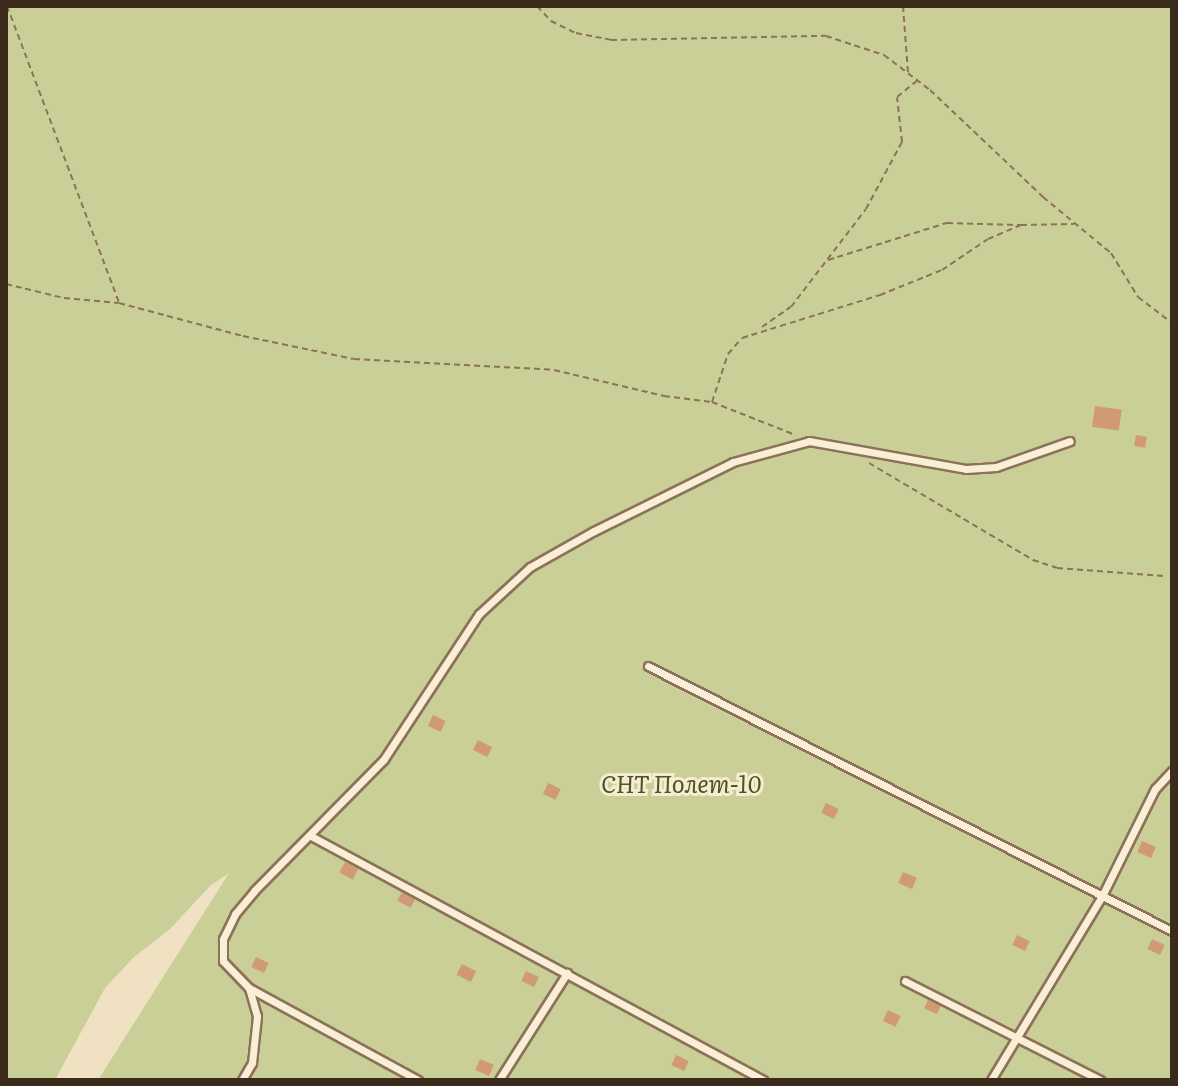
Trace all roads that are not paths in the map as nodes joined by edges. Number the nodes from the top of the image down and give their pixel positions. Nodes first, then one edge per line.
1 (1070, 441) dead end
2 (648, 666) dead end
3 (1172, 771) edge
4 (311, 836) junction
5 (1103, 894) junction
6 (1172, 931) edge
7 (567, 973) junction
8 (905, 981) dead end
9 (249, 988) junction
10 (1016, 1036) junction
11 (242, 1080) edge
12 (418, 1080) edge
13 (499, 1080) edge
14 (763, 1080) edge
15 (991, 1080) edge
16 (1100, 1080) edge

1 - 4 lane
2 - 5 lane
3 - 5 lane
4 - 7 lane
4 - 9 lane
5 - 6 lane
5 - 10 lane
7 - 13 lane
7 - 14 lane
8 - 10 lane
9 - 11 lane
9 - 12 lane
10 - 15 lane
10 - 16 lane

